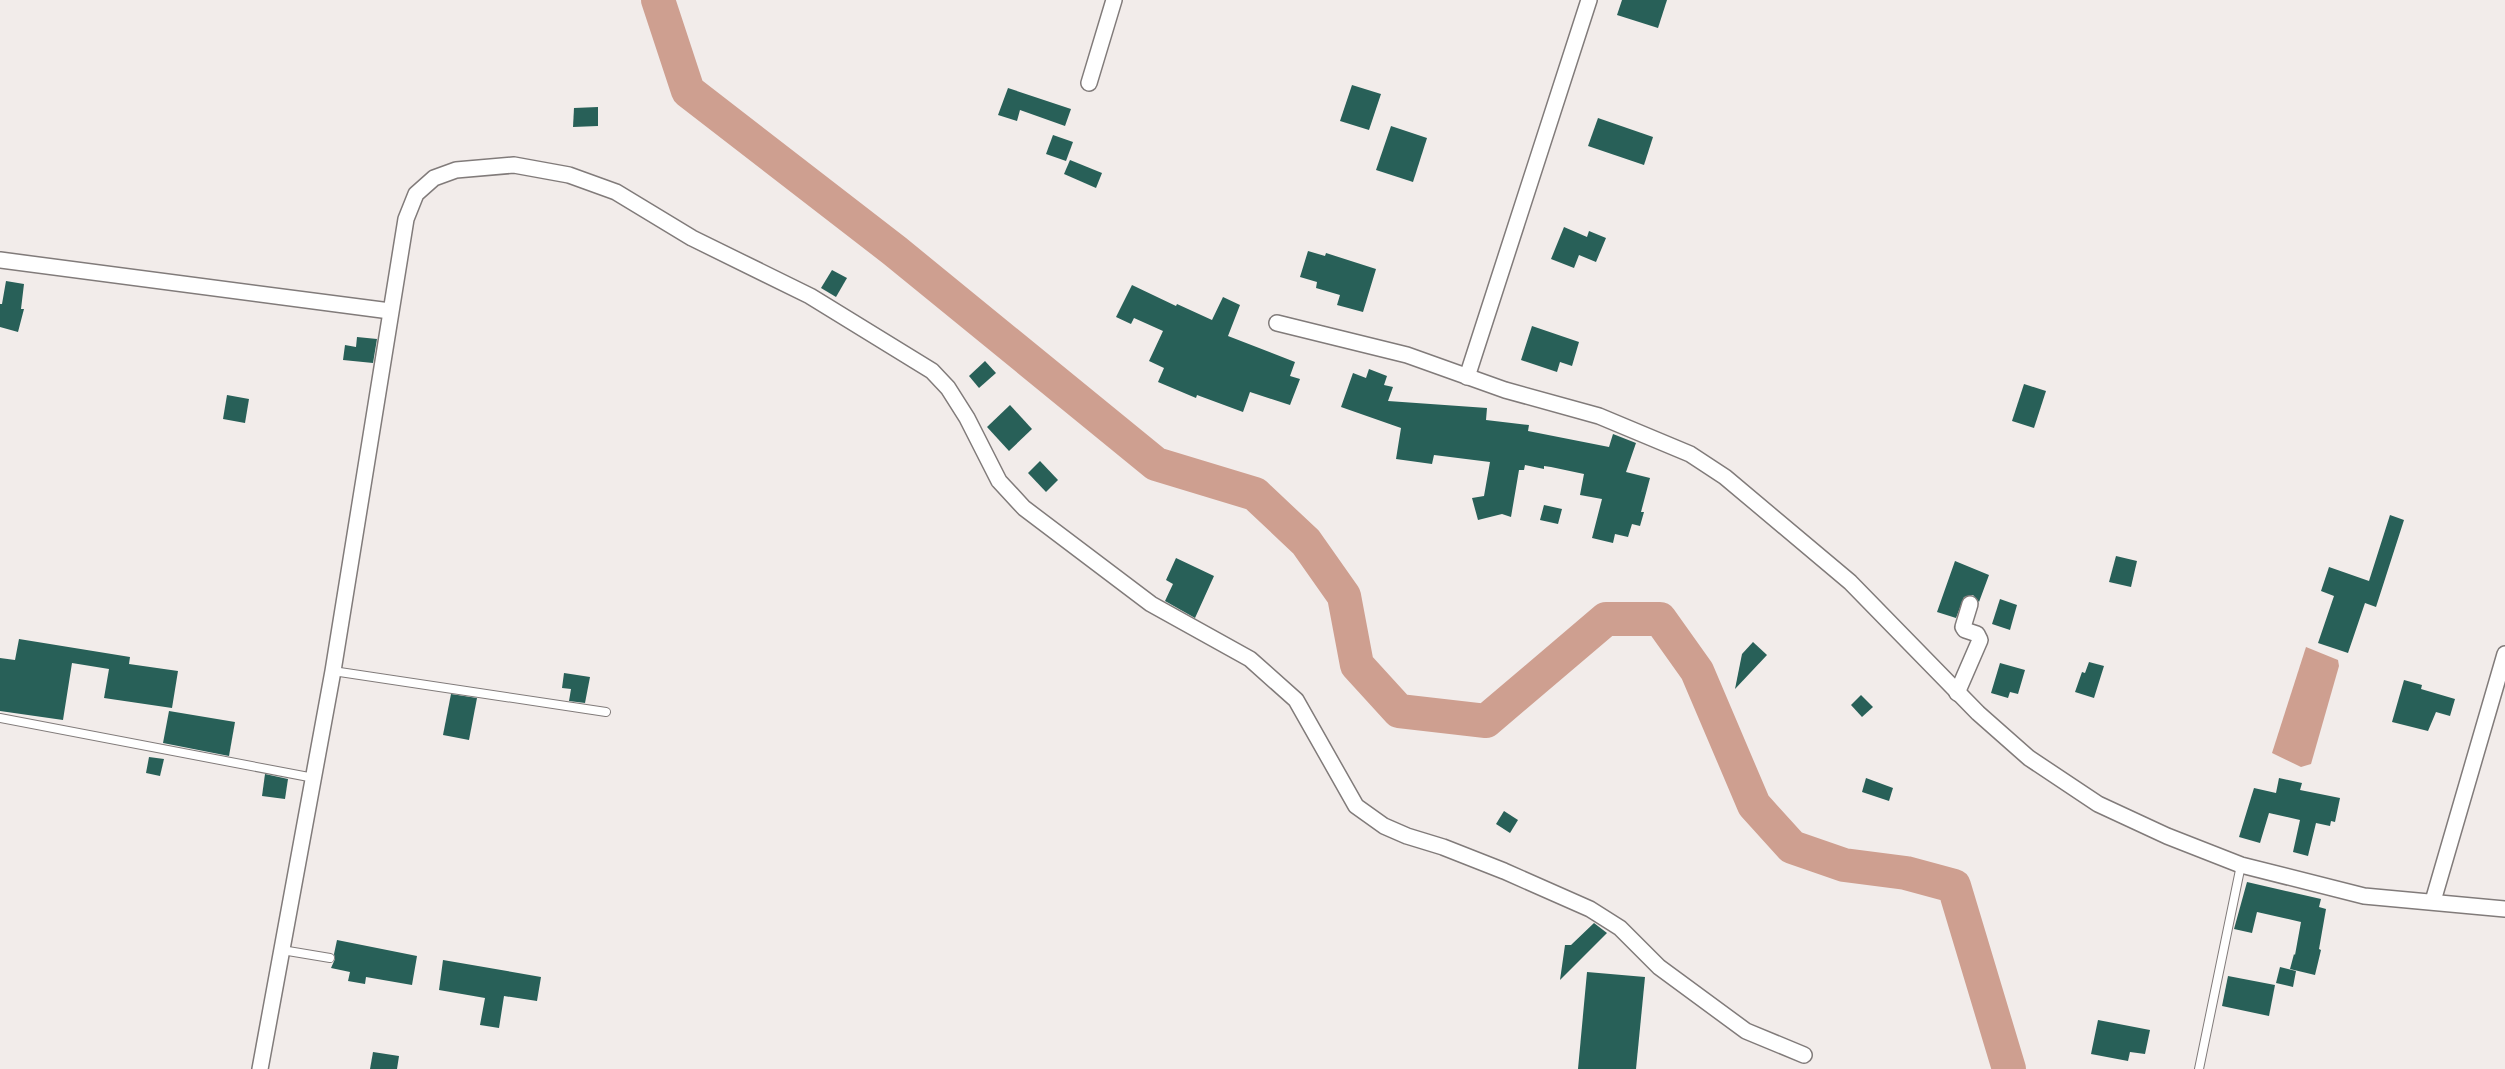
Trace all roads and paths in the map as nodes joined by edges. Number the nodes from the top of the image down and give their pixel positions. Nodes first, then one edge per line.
1 (1114, 0) edge
2 (1589, 0) edge
3 (1089, 83) dead end
4 (0, 260) edge
5 (390, 311) junction
6 (1277, 323) dead end
7 (1467, 376) junction
8 (1970, 604) dead end
9 (2505, 654) edge
10 (333, 671) junction
11 (1957, 693) junction
12 (606, 712) dead end
13 (0, 718) edge
14 (314, 778) junction
15 (2241, 865) junction
16 (2433, 901) junction
17 (2505, 909) edge
18 (282, 950) junction
19 (330, 958) dead end
20 (1804, 1055) dead end
21 (260, 1069) edge
22 (2199, 1069) edge

1 - 3 street
2 - 7 street
4 - 5 street
5 - 10 street
5 - 20 street
6 - 7 street
7 - 11 street
8 - 11 street
9 - 16 street
10 - 12 lane
10 - 14 street
11 - 15 street
13 - 14 lane
14 - 18 street
15 - 16 street
15 - 22 lane
16 - 17 street
18 - 19 lane
18 - 21 street

